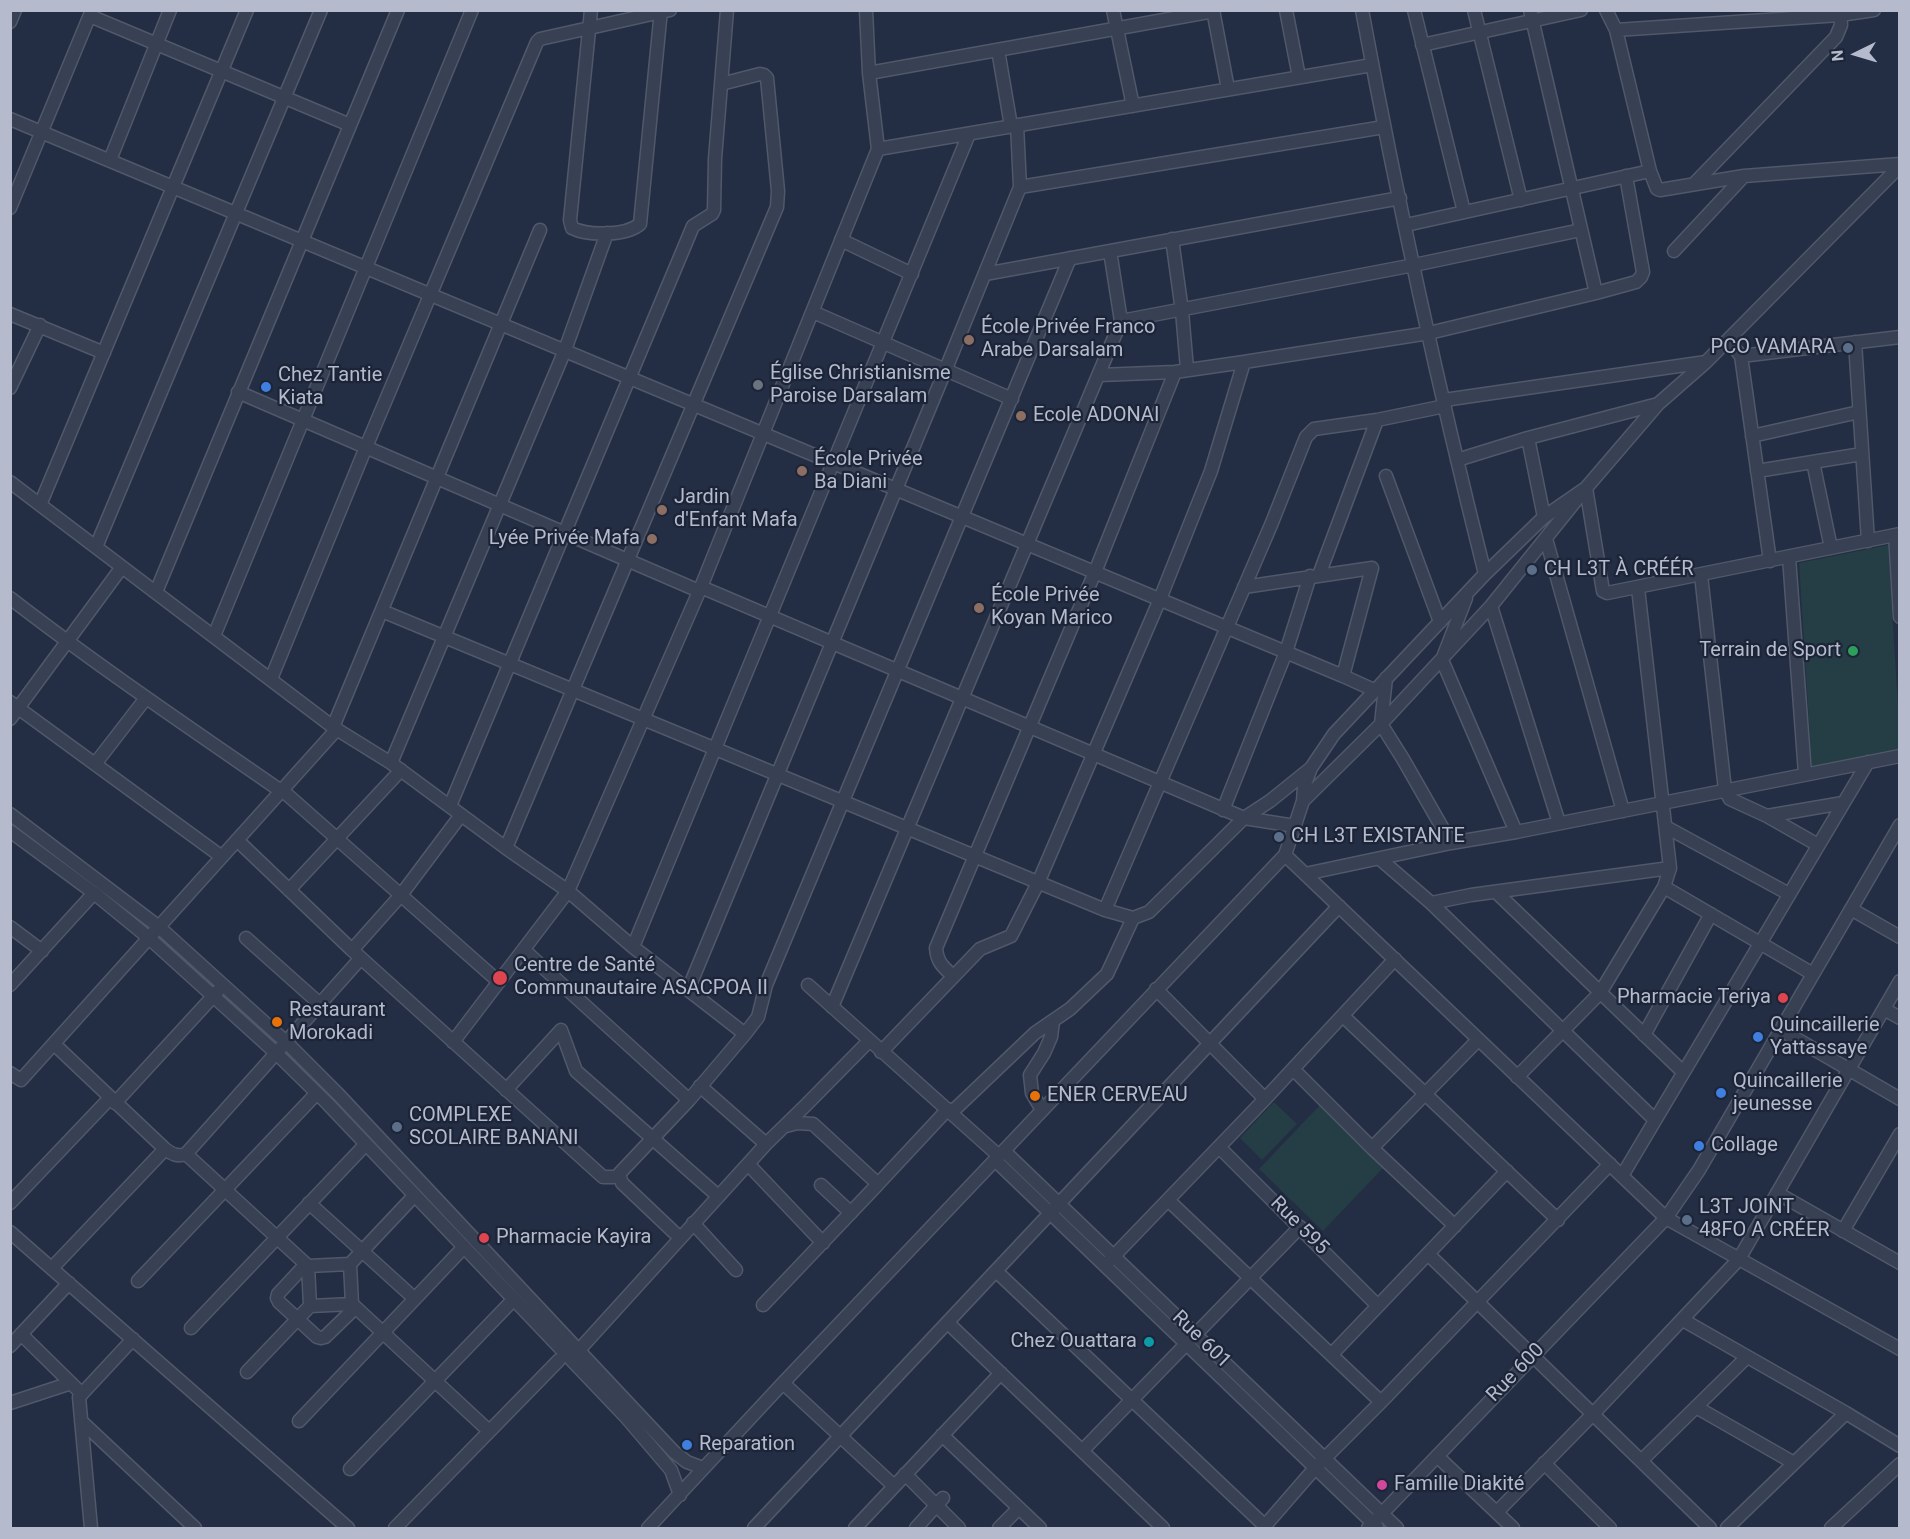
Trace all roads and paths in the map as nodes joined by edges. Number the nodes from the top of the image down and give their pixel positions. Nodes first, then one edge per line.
1 (15, 10) edge
2 (170, 10) edge
3 (247, 10) edge
4 (321, 10) edge
5 (398, 10) edge
6 (472, 10) edge
7 (591, 10) edge
8 (727, 10) edge
9 (866, 10) edge
10 (1113, 10) edge
11 (1286, 10) edge
12 (1362, 10) edge
13 (1414, 10) edge
14 (1474, 10) edge
15 (1581, 10) edge
16 (1606, 10) edge
17 (1713, 10) edge
18 (1874, 10) edge
19 (664, 11) edge
20 (1214, 11) edge
21 (91, 13) edge
22 (1840, 13) edge
23 (1531, 16) edge
24 (10, 22) edge
25 (1714, 24) junction
26 (1117, 28) junction
27 (590, 29) junction
28 (1616, 30) junction
29 (1480, 32) junction
30 (156, 44) junction
31 (1422, 45) junction
32 (999, 50) junction
33 (1372, 65) junction
34 (222, 71) junction
35 (869, 73) junction
36 (1299, 77) junction
37 (721, 84) junction
38 (1228, 89) junction
39 (285, 98) junction
40 (1132, 106) junction
41 (10, 119) edge
42 (350, 125) junction
43 (1014, 126) junction
44 (1384, 127) junction
45 (43, 133) junction
46 (969, 134) junction
47 (878, 149) junction
48 (110, 160) junction
49 (1899, 165) edge
50 (1650, 171) junction
51 (1626, 176) junction
52 (1744, 176) junction
53 (1694, 184) junction
54 (173, 187) junction
55 (1020, 187) junction
56 (1571, 188) junction
57 (1400, 198) junction
58 (1521, 200) junction
59 (10, 208) edge
60 (1464, 212) junction
61 (236, 213) junction
62 (1406, 225) junction
63 (540, 230) dead end
64 (1581, 230) junction
65 (607, 233) junction
66 (1172, 239) junction
67 (301, 240) junction
68 (841, 240) junction
69 (1110, 250) junction
70 (1674, 251) dead end
71 (1070, 258) junction
72 (1414, 265) junction
73 (366, 267) junction
74 (912, 274) junction
75 (985, 274) junction
76 (1596, 293) junction
77 (431, 295) junction
78 (1182, 311) junction
79 (813, 312) junction
80 (10, 314) edge
81 (1121, 321) junction
82 (501, 324) junction
83 (40, 325) junction
84 (1429, 333) junction
85 (1899, 337) edge
86 (1728, 340) junction
87 (1855, 342) junction
88 (883, 344) junction
89 (565, 350) junction
90 (104, 352) junction
91 (1741, 356) junction
92 (1244, 362) junction
93 (1706, 362) junction
94 (1181, 370) junction
95 (945, 371) junction
96 (1100, 375) junction
97 (630, 378) junction
98 (10, 388) edge
99 (238, 392) junction
100 (1012, 399) junction
101 (1444, 403) junction
102 (693, 404) junction
103 (1658, 404) junction
104 (1859, 412) junction
105 (303, 420) junction
106 (1377, 420) junction
107 (763, 433) junction
108 (1752, 436) junction
109 (1528, 438) junction
110 (366, 447) junction
111 (1862, 454) junction
112 (1457, 460) junction
113 (1814, 462) junction
114 (833, 463) junction
115 (1757, 471) junction
116 (1386, 476) dead end
117 (437, 477) junction
118 (10, 482) edge
119 (1586, 488) junction
120 (896, 489) junction
121 (40, 505) junction
122 (500, 505) junction
123 (962, 516) junction
124 (1544, 517) junction
125 (564, 532) junction
126 (1897, 535) edge
127 (1546, 539) junction
128 (1868, 541) junction
129 (1028, 544) junction
130 (96, 547) junction
131 (1831, 548) junction
132 (1789, 557) junction
133 (627, 560) junction
134 (1770, 561) junction
135 (122, 567) junction
136 (1095, 572) junction
137 (1485, 574) junction
138 (1701, 575) junction
139 (1314, 576) junction
140 (1244, 587) junction
141 (1638, 588) junction
142 (700, 589) junction
143 (156, 592) junction
144 (1468, 592) junction
145 (10, 598) edge
146 (1160, 599) junction
147 (1491, 606) junction
148 (382, 611) junction
149 (770, 616) junction
150 (1899, 617) edge
151 (1440, 622) junction
152 (1227, 627) junction
153 (214, 636) junction
154 (444, 636) junction
155 (832, 642) junction
156 (68, 643) junction
157 (1286, 652) junction
158 (1442, 660) junction
159 (509, 663) junction
160 (898, 671) junction
161 (1343, 676) junction
162 (1386, 678) junction
163 (271, 679) junction
164 (573, 690) junction
165 (1374, 690) junction
166 (146, 698) junction
167 (962, 698) junction
168 (15, 705) edge
169 (10, 719) edge
170 (643, 719) junction
171 (1380, 724) junction
172 (1030, 727) junction
173 (335, 728) junction
174 (715, 749) junction
175 (1093, 754) junction
176 (1899, 756) edge
177 (1868, 762) junction
178 (95, 764) junction
179 (396, 767) junction
180 (1311, 768) junction
181 (1804, 774) junction
182 (778, 775) junction
183 (1160, 783) junction
184 (282, 790) junction
185 (1725, 790) junction
186 (1303, 801) junction
187 (843, 802) junction
188 (1663, 803) junction
189 (1843, 803) junction
190 (450, 806) junction
191 (1223, 810) junction
192 (1623, 811) junction
193 (10, 813) edge
194 (461, 815) junction
195 (1767, 816) junction
196 (1244, 818) junction
197 (1559, 823) junction
198 (1899, 825) edge
199 (1295, 826) junction
200 (1666, 827) junction
201 (908, 829) junction
202 (10, 831) edge
203 (1516, 832) junction
204 (337, 838) junction
205 (237, 840) junction
206 (1451, 843) junction
207 (1818, 845) junction
208 (506, 848) junction
209 (1285, 855) junction
210 (222, 857) junction
211 (976, 857) junction
212 (1380, 859) junction
213 (1670, 868) junction
214 (1305, 874) junction
215 (1038, 883) junction
216 (1664, 887) junction
217 (289, 890) junction
218 (568, 891) junction
219 (1496, 892) junction
220 (94, 893) junction
221 (1789, 894) junction
222 (401, 895) junction
223 (1431, 903) junction
224 (1340, 906) junction
225 (1851, 909) junction
226 (1105, 910) junction
227 (1711, 915) junction
228 (1133, 918) junction
229 (10, 927) edge
230 (159, 927) junction
231 (1899, 937) edge
232 (149, 938) junction
233 (246, 938) dead end
234 (1760, 943) junction
235 (633, 947) junction
236 (524, 950) junction
237 (42, 951) junction
238 (357, 954) junction
239 (1395, 959) junction
240 (1813, 974) junction
241 (953, 976) junction
242 (1899, 981) edge
243 (499, 982) junction
244 (224, 985) junction
245 (808, 985) dead end
246 (10, 986) edge
247 (1156, 989) junction
248 (688, 990) junction
249 (1600, 993) junction
250 (214, 995) junction
251 (320, 1004) junction
252 (832, 1007) junction
253 (1884, 1008) junction
254 (1343, 1016) junction
255 (1899, 1018) edge
256 (1053, 1021) junction
257 (1781, 1029) junction
258 (1562, 1032) junction
259 (745, 1034) junction
260 (1644, 1035) junction
261 (1478, 1040) junction
262 (869, 1041) junction
263 (286, 1042) junction
264 (453, 1042) junction
265 (54, 1044) junction
266 (1210, 1044) junction
267 (881, 1052) junction
268 (276, 1053) junction
269 (1293, 1069) junction
270 (1848, 1069) junction
271 (1683, 1072) junction
272 (11, 1075) edge
273 (1517, 1077) junction
274 (700, 1086) junction
275 (506, 1090) junction
276 (317, 1093) junction
277 (1425, 1094) junction
278 (1265, 1099) junction
279 (1899, 1099) edge
280 (113, 1100) junction
281 (689, 1100) junction
282 (950, 1110) junction
283 (1042, 1110) junction
284 (1655, 1120) junction
285 (784, 1126) junction
286 (1899, 1134) edge
287 (652, 1138) junction
288 (366, 1144) junction
289 (766, 1144) junction
290 (1219, 1147) junction
291 (1372, 1148) junction
292 (165, 1149) junction
293 (186, 1154) junction
294 (1000, 1156) junction
295 (748, 1164) junction
296 (1610, 1164) junction
297 (1507, 1171) junction
298 (1622, 1176) junction
299 (619, 1178) junction
300 (878, 1184) junction
301 (821, 1185) dead end
302 (225, 1190) junction
303 (1777, 1192) junction
304 (415, 1195) junction
305 (718, 1196) junction
306 (1168, 1200) junction
307 (10, 1203) edge
308 (309, 1203) junction
309 (1055, 1209) junction
310 (850, 1213) junction
311 (1666, 1218) junction
312 (1557, 1220) junction
313 (693, 1223) junction
314 (1455, 1226) junction
315 (1300, 1227) junction
316 (1843, 1231) junction
317 (10, 1232) edge
318 (277, 1238) junction
319 (680, 1238) junction
320 (823, 1243) junction
321 (464, 1247) junction
322 (362, 1251) junction
323 (1428, 1254) junction
324 (1739, 1259) junction
325 (1110, 1261) junction
326 (1899, 1263) edge
327 (350, 1264) junction
328 (307, 1265) junction
329 (52, 1268) junction
330 (736, 1270) dead end
331 (996, 1271) junction
332 (1251, 1278) junction
333 (138, 1281) dead end
334 (69, 1283) junction
335 (415, 1299) junction
336 (514, 1299) junction
337 (1478, 1303) junction
338 (764, 1305) dead end
339 (310, 1306) junction
340 (353, 1306) junction
341 (1378, 1306) junction
342 (297, 1319) junction
343 (1683, 1320) junction
344 (948, 1323) junction
345 (191, 1328) dead end
346 (382, 1333) junction
347 (21, 1334) junction
348 (133, 1339) junction
349 (1191, 1339) junction
350 (11, 1345) edge
351 (1899, 1349) edge
352 (579, 1350) junction
353 (1332, 1354) junction
354 (1533, 1355) junction
355 (1747, 1357) junction
356 (559, 1359) dead end
357 (247, 1372) dead end
358 (1001, 1373) junction
359 (435, 1381) junction
360 (71, 1383) junction
361 (783, 1383) junction
362 (82, 1394) junction
363 (1131, 1400) junction
364 (1382, 1402) junction
365 (10, 1403) edge
366 (1696, 1407) junction
367 (1846, 1413) junction
368 (1593, 1414) junction
369 (81, 1421) junction
370 (299, 1421) dead end
371 (489, 1431) junction
372 (942, 1435) junction
373 (841, 1437) junction
374 (1899, 1446) edge
375 (1083, 1450) junction
376 (1437, 1456) junction
377 (1641, 1461) junction
378 (1320, 1463) junction
379 (1544, 1463) junction
380 (1794, 1463) junction
381 (1899, 1464) edge
382 (703, 1468) junction
383 (350, 1469) dead end
384 (905, 1474) junction
385 (894, 1486) junction
386 (680, 1495) junction
387 (939, 1502) junction
388 (1019, 1508) junction
389 (1497, 1512) junction
390 (1376, 1523) edge
391 (1264, 1527) edge
392 (91, 1528) edge
393 (195, 1528) edge
394 (348, 1528) edge
395 (395, 1528) edge
396 (648, 1528) edge
397 (754, 1528) edge
398 (855, 1528) edge
399 (916, 1528) edge
400 (959, 1528) edge
401 (999, 1528) edge
402 (1040, 1528) edge
403 (1163, 1528) edge
404 (1397, 1528) edge
405 (1513, 1528) edge
406 (1610, 1528) edge
407 (1710, 1528) edge
408 (1727, 1528) edge
409 (1831, 1528) edge

1 - 24 street
2 - 30 street
3 - 34 street
4 - 39 street
5 - 42 street
6 - 73 street
7 - 27 street
8 - 37 street
9 - 35 street
10 - 26 street
11 - 36 street
12 - 33 street
13 - 31 street
14 - 29 street
15 - 23 street
16 - 28 street
17 - 25 street
18 - 22 street
19 - 27 street
19 - 65 street
20 - 26 street
20 - 38 street
21 - 30 street
21 - 45 street
22 - 25 street
22 - 53 street
23 - 29 street
23 - 56 street
25 - 28 street
26 - 32 street
26 - 40 street
27 - 65 street
27 - 77 street
28 - 50 street
29 - 31 street
29 - 58 street
30 - 34 street
30 - 48 street
31 - 60 street
32 - 35 street
32 - 43 street
33 - 36 street
33 - 44 street
34 - 39 street
34 - 54 street
35 - 47 street
36 - 38 street
37 - 97 street
37 - 102 street
38 - 40 street
39 - 42 street
39 - 61 street
40 - 43 street
41 - 45 street
42 - 67 street
43 - 46 street
43 - 55 street
44 - 55 street
44 - 57 street
45 - 48 street
45 - 59 street
46 - 47 street
46 - 74 street
47 - 68 street
48 - 54 street
49 - 52 street
49 - 86 street
50 - 51 street
50 - 53 street
51 - 56 street
51 - 76 street
52 - 53 street
52 - 70 street
54 - 61 street
54 - 90 street
55 - 75 street
56 - 58 street
56 - 64 street
57 - 62 street
57 - 66 street
58 - 60 street
60 - 62 street
61 - 67 street
61 - 130 street
62 - 72 street
63 - 82 street
64 - 72 street
64 - 76 street
65 - 89 street
66 - 69 street
66 - 78 street
67 - 73 street
67 - 99 street
68 - 74 street
68 - 79 street
69 - 71 street
69 - 81 street
71 - 75 street
71 - 100 street
72 - 78 street
72 - 84 street
73 - 77 street
73 - 105 street
74 - 88 street
75 - 95 street
76 - 84 street
77 - 82 street
77 - 110 street
78 - 81 street
78 - 94 street
79 - 88 street
79 - 107 street
80 - 83 street
81 - 96 street
82 - 89 street
82 - 117 street
83 - 90 street
83 - 98 street
84 - 92 street
84 - 101 street
85 - 87 street
86 - 91 street
86 - 93 street
87 - 91 street
87 - 104 street
88 - 95 street
88 - 114 street
89 - 97 street
89 - 122 street
90 - 121 street
91 - 108 street
92 - 94 street
92 - 146 street
93 - 101 street
93 - 103 street
94 - 96 street
94 - 136 street
95 - 100 street
95 - 120 street
96 - 129 street
97 - 102 street
97 - 125 street
99 - 105 street
99 - 143 street
100 - 123 street
101 - 106 street
101 - 112 street
102 - 107 street
102 - 133 street
103 - 109 street
103 - 119 street
104 - 108 street
104 - 111 street
105 - 110 street
105 - 153 street
106 - 139 street
106 - 140 street
107 - 114 street
107 - 142 street
108 - 115 street
109 - 112 street
109 - 124 street
110 - 117 street
110 - 163 street
111 - 113 street
111 - 128 street
112 - 137 street
113 - 115 street
113 - 131 street
114 - 120 street
114 - 149 street
115 - 134 street
116 - 151 street
117 - 122 street
117 - 148 street
118 - 121 street
119 - 124 street
119 - 127 street
119 - 141 street
120 - 123 street
120 - 155 street
121 - 130 street
122 - 125 street
122 - 154 street
123 - 129 street
123 - 160 street
124 - 137 street
125 - 133 street
125 - 159 street
126 - 128 street
126 - 150 street
127 - 147 street
127 - 192 street
128 - 131 street
129 - 136 street
129 - 167 street
130 - 135 street
131 - 132 street
132 - 134 street
132 - 181 street
133 - 142 street
133 - 164 street
134 - 138 street
135 - 143 street
135 - 156 street
136 - 146 street
136 - 172 street
137 - 144 street
138 - 141 street
138 - 185 street
139 - 140 street
139 - 157 street
139 - 161 street
140 - 152 street
141 - 188 street
142 - 149 street
142 - 170 street
143 - 153 street
144 - 151 street
144 - 158 street
145 - 156 street
146 - 152 street
146 - 175 street
147 - 158 street
147 - 197 street
148 - 154 street
148 - 173 street
149 - 155 street
149 - 174 street
151 - 162 street
152 - 157 street
152 - 183 street
153 - 163 street
154 - 159 street
154 - 179 street
155 - 160 street
155 - 182 street
156 - 166 street
156 - 168 street
157 - 161 street
157 - 191 street
158 - 171 street
158 - 203 street
159 - 164 street
159 - 190 street
160 - 167 street
160 - 187 street
161 - 165 street
162 - 165 street
162 - 171 street
163 - 173 street
164 - 170 street
164 - 208 street
165 - 180 street
166 - 178 street
166 - 184 street
167 - 172 street
167 - 201 street
168 - 169 street
168 - 178 street
170 - 174 street
170 - 218 street
171 - 186 street
171 - 206 street
172 - 175 street
172 - 211 street
173 - 179 street
173 - 184 street
174 - 182 street
174 - 235 street
175 - 183 street
175 - 215 street
176 - 177 street
177 - 181 street
177 - 189 street
178 - 210 street
179 - 190 street
179 - 204 street
180 - 186 street
180 - 196 street
181 - 185 street
182 - 187 street
182 - 248 street
183 - 191 street
183 - 226 street
184 - 204 street
184 - 205 street
185 - 188 street
185 - 195 street
186 - 199 street
187 - 201 street
187 - 259 street
188 - 192 street
188 - 200 street
189 - 195 street
189 - 207 street
190 - 194 street
191 - 196 street
192 - 197 street
193 - 230 street
194 - 208 street
194 - 222 street
195 - 207 street
196 - 199 street
196 - 228 street
197 - 203 street
198 - 225 street, Rue 600
199 - 209 street
200 - 213 street
200 - 221 street
201 - 211 street
201 - 252 street
202 - 220 street
203 - 206 street
204 - 217 street
204 - 222 street
205 - 210 street
205 - 217 street
206 - 212 street
207 - 221 street
208 - 218 street
209 - 214 street
209 - 247 street
210 - 230 street
211 - 215 street
211 - 241 street
212 - 214 street
212 - 223 street
213 - 216 street
213 - 219 street
214 - 224 street
215 - 226 street
215 - 241 street
216 - 227 street
216 - 249 street
217 - 238 street
218 - 235 street
218 - 236 street
219 - 223 street
219 - 249 street
220 - 232 street
220 - 237 street
221 - 234 street
222 - 238 street
222 - 243 street
223 - 258 street
224 - 239 street
224 - 266 street
225 - 231 street
225 - 240 street, Rue 600
226 - 228 street
227 - 234 street
227 - 260 street
228 - 256 street
229 - 237 street
230 - 232 street
230 - 244 street
232 - 250 street
232 - 265 street
233 - 251 street
234 - 240 street
234 - 271 street
235 - 248 street
236 - 243 street
236 - 281 street
237 - 246 street
238 - 251 street
238 - 264 street
239 - 254 street
239 - 261 street
240 - 257 street, Rue 600
241 - 267 street
242 - 253 street
243 - 264 street
244 - 250 street
244 - 263 street
245 - 252 street, Rue 601
247 - 266 street
247 - 283 street
248 - 259 street
249 - 258 street
249 - 260 street
250 - 268 street
250 - 280 street
251 - 263 street
252 - 262 street, Rue 601
253 - 255 street
253 - 270 street
254 - 269 street
254 - 277 street
256 - 282 street
256 - 283 street
257 - 270 street
257 - 311 street, Rue 600
258 - 273 street
258 - 284 street
259 - 274 street
260 - 271 street
261 - 273 street
261 - 277 street
262 - 267 street, Rue 601
262 - 285 street
263 - 268 street
263 - 352 street
264 - 275 street
265 - 272 street
265 - 280 street
266 - 278 street
266 - 309 street
267 - 282 street, Rue 601
268 - 276 street
268 - 293 street
269 - 278 street
269 - 291 street
270 - 279 street
270 - 303 street
271 - 284 street
273 - 296 street
274 - 281 street
274 - 289 street
275 - 287 street
275 - 299 street
276 - 288 street
276 - 302 street
277 - 291 street
277 - 297 street
278 - 290 street
280 - 292 street
280 - 307 street
281 - 287 street
282 - 294 street, Rue 601
282 - 300 street
283 - 294 street
284 - 298 street
285 - 289 street
285 - 300 street
286 - 316 street
287 - 299 street
287 - 305 street
288 - 304 street
288 - 308 street
289 - 295 street
290 - 306 street
290 - 315 street, Rue 595
291 - 314 street
292 - 293 street
292 - 329 street
293 - 302 street
294 - 309 street, Rue 601
294 - 361 street
295 - 305 street
295 - 320 street
296 - 298 street
296 - 312 street
297 - 312 street
297 - 314 street
298 - 311 street
299 - 319 street
300 - 310 street
301 - 310 street
302 - 318 street
302 - 333 street
303 - 316 street
303 - 324 street
304 - 321 street
304 - 322 street
305 - 313 street
306 - 325 street
306 - 332 street
308 - 318 street
308 - 322 street
309 - 325 street, Rue 601
309 - 331 street
310 - 320 street
311 - 324 street
311 - 354 street, Rue 600
312 - 337 street
313 - 319 street
313 - 330 street
314 - 323 street
315 - 332 street
315 - 341 street, Rue 595
316 - 326 street
317 - 329 street
318 - 328 street
318 - 345 street
319 - 352 street
320 - 338 street
321 - 335 street
321 - 336 street
322 - 327 street
322 - 335 street
323 - 337 street
323 - 341 street
324 - 343 street
324 - 351 street
325 - 349 street, Rue 601
327 - 328 street
327 - 340 street
328 - 339 street
328 - 342 street
329 - 334 street
331 - 344 street
331 - 363 street
332 - 349 street
332 - 353 street
334 - 347 street
334 - 348 street
335 - 346 street
336 - 359 street
336 - 386 street
337 - 354 street
337 - 364 street
339 - 340 street
339 - 342 street
340 - 342 street
340 - 346 street
341 - 353 street
342 - 357 street
343 - 355 street
343 - 368 street
344 - 358 street
344 - 373 street
346 - 359 street
346 - 370 street
347 - 350 street
347 - 360 street
348 - 362 street
348 - 394 street
349 - 363 street
349 - 378 street, Rue 601
352 - 382 street
353 - 364 street
354 - 368 street
354 - 376 street, Rue 600
355 - 366 street
355 - 367 street
356 - 371 street
358 - 372 street
358 - 375 street
359 - 371 street
359 - 383 street
360 - 362 street
360 - 365 street
361 - 373 street
361 - 382 street
362 - 369 street
363 - 375 street
363 - 391 street
364 - 378 street
366 - 377 street
366 - 380 street
367 - 374 street
367 - 380 street
368 - 377 street
368 - 379 street
369 - 392 street
369 - 393 street
371 - 395 street
372 - 384 street
372 - 388 street
373 - 385 street
373 - 397 street
375 - 403 street
376 - 389 street
376 - 390 street, Rue 600
377 - 407 street
378 - 390 street, Rue 601
378 - 391 street
379 - 389 street
379 - 406 street
380 - 408 street
381 - 409 street
382 - 386 street
384 - 385 street
384 - 387 street
385 - 398 street
386 - 396 street
387 - 399 street
387 - 400 street
388 - 401 street
388 - 402 street
389 - 405 street
390 - 404 street, Rue 601

